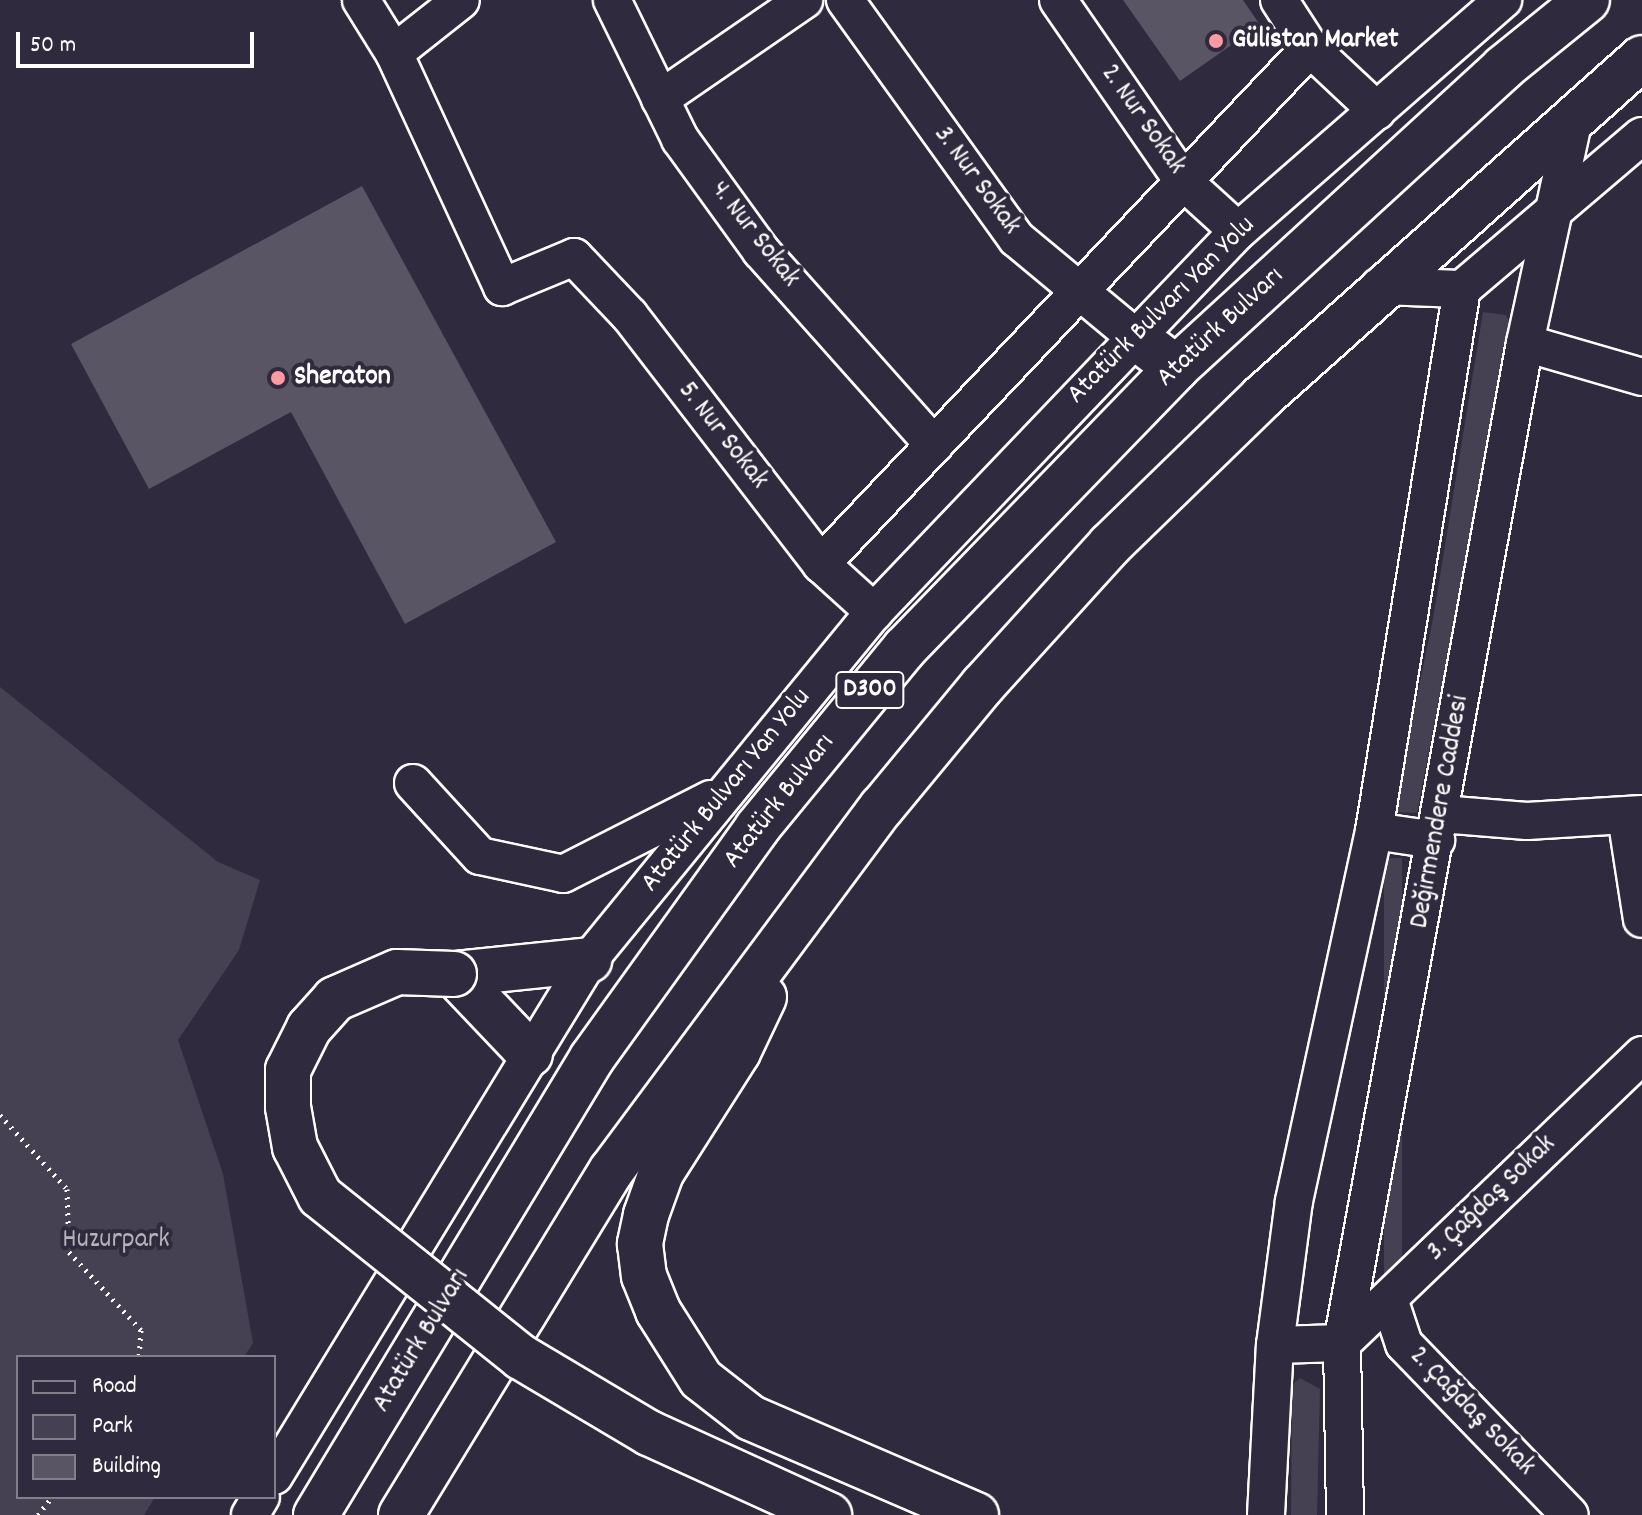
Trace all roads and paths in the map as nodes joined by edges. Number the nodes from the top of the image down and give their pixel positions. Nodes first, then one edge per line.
1 (361, 0) edge
2 (461, 0) edge
3 (612, 0) edge
4 (804, 0) edge
5 (845, 0) edge
6 (1058, 0) edge
7 (1279, 0) edge
8 (1587, 0) edge
9 (1484, 6) edge
10 (1310, 48) junction
11 (394, 53) junction
12 (1642, 58) edge
13 (660, 99) junction
14 (1377, 111) junction
15 (1575, 113) junction
16 (1642, 136) edge
17 (1183, 181) junction
18 (1552, 211) junction
19 (1238, 231) junction
20 (1380, 286) junction
21 (1462, 289) junction
22 (1078, 292) junction
23 (1134, 336) junction
24 (1525, 343) junction
25 (1176, 368) junction
26 (1642, 377) edge
27 (934, 445) junction
28 (821, 564) junction
29 (874, 612) junction
30 (413, 783) dead end
31 (723, 793) junction
32 (1634, 815) edge
33 (1438, 827) junction
34 (1374, 831) junction
35 (1642, 919) edge
36 (780, 943) junction
37 (589, 960) junction
38 (454, 974) junction
39 (530, 1054) junction
40 (1642, 1055) edge
41 (0, 1115) edge
42 (1389, 1299) junction
43 (1342, 1343) junction
44 (1275, 1345) junction
45 (139, 1355) edge
46 (276, 1473) edge
47 (50, 1499) edge
48 (38, 1515) edge
49 (316, 1515) edge
50 (401, 1515) edge
51 (829, 1515) edge
52 (976, 1515) edge
53 (1266, 1515) edge
54 (1345, 1515) edge
55 (1570, 1515) edge

1 - 11 street
2 - 11 street
3 - 13 street, 4. Nur Sokak
4 - 13 street
5 - 22 street, 3. Nur Sokak
6 - 17 street, 2. Nur Sokak
7 - 10 street
8 - 25 main road, Atatürk Bulvarı / D300
9 - 14 street, Atatürk Bulvarı Yan Yolu
10 - 14 street
10 - 17 street
11 - 28 street, 5. Nur Sokak
12 - 15 main road
13 - 27 street, 4. Nur Sokak
14 - 19 street, Atatürk Bulvarı Yan Yolu
15 - 18 street, Değirmendere Caddesi
15 - 20 main road
16 - 18 street
17 - 19 street, 2. Nur Sokak
17 - 22 street
18 - 21 street
18 - 24 street, Değirmendere Caddesi
19 - 23 street, Atatürk Bulvarı Yan Yolu
20 - 21 street
20 - 36 main road
21 - 34 street
22 - 23 street, 3. Nur Sokak
22 - 27 street
23 - 25 main road
23 - 29 street, Atatürk Bulvarı Yan Yolu
24 - 26 street
24 - 33 street, Değirmendere Caddesi
25 - 49 main road, Atatürk Bulvarı / D300
27 - 28 street
28 - 29 street, 5. Nur Sokak
29 - 31 street, Atatürk Bulvarı Yan Yolu
30 - 31 street
31 - 37 street, Atatürk Bulvarı Yan Yolu
32 - 33 street
32 - 35 street
33 - 34 street
33 - 43 street, Değirmendere Caddesi
34 - 44 street
36 - 50 main road
36 - 52 main road
37 - 38 main road
37 - 39 street, Atatürk Bulvarı Yan Yolu
38 - 39 main road
38 - 51 main road, bridge
39 - 46 street, Atatürk Bulvarı Yan Yolu
40 - 42 street, 3. Çağdaş Sokak
41 - 45 path
42 - 43 street, 3. Çağdaş Sokak
42 - 55 street, 2. Çağdaş Sokak
43 - 44 street
43 - 54 street, Değirmendere Caddesi
44 - 53 street
47 - 48 path

